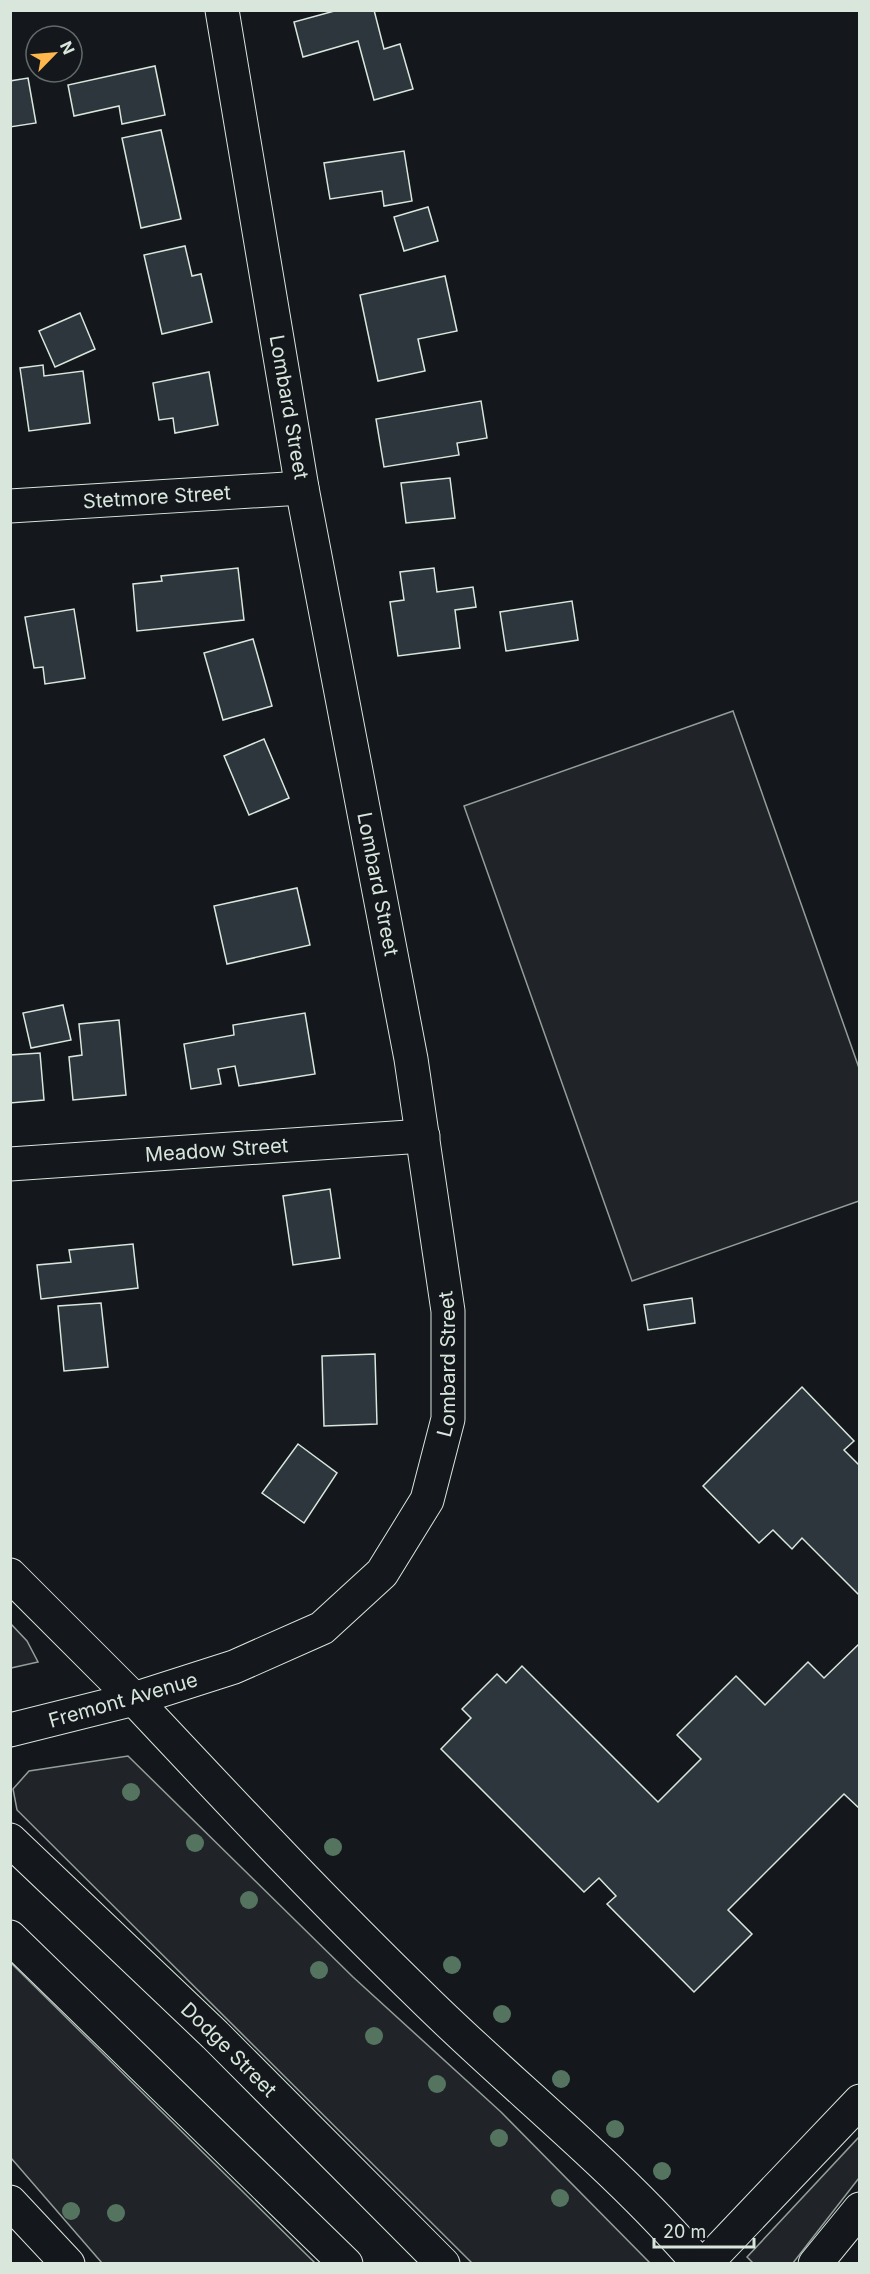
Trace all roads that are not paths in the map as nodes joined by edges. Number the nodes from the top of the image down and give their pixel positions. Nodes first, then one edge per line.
1 (222, 10) edge
2 (302, 488) junction
3 (10, 506) edge
4 (423, 1136) junction
5 (10, 1164) edge
6 (10, 1575) edge
7 (234, 1667) joint
8 (134, 1699) junction
9 (10, 1730) edge
10 (10, 1840) edge
11 (10, 1937) edge
12 (860, 2101) edge
13 (10, 2202) edge
14 (860, 2209) edge
15 (68, 2264) edge
16 (346, 2264) edge
17 (443, 2264) edge
18 (699, 2264) edge
19 (705, 2264) edge
20 (815, 2264) edge

1 - 2 main road, Lombard Street
2 - 3 main road, Stetmore Street
2 - 4 main road, Lombard Street
4 - 5 main road, Meadow Street
4 - 7 main road, Lombard Street
6 - 8 main road
7 - 8 main road, Fremont Avenue
8 - 9 main road, Fremont Avenue
8 - 18 main road
10 - 17 main road, Dodge Street
11 - 16 main road
12 - 19 main road
13 - 15 main road
14 - 20 main road

